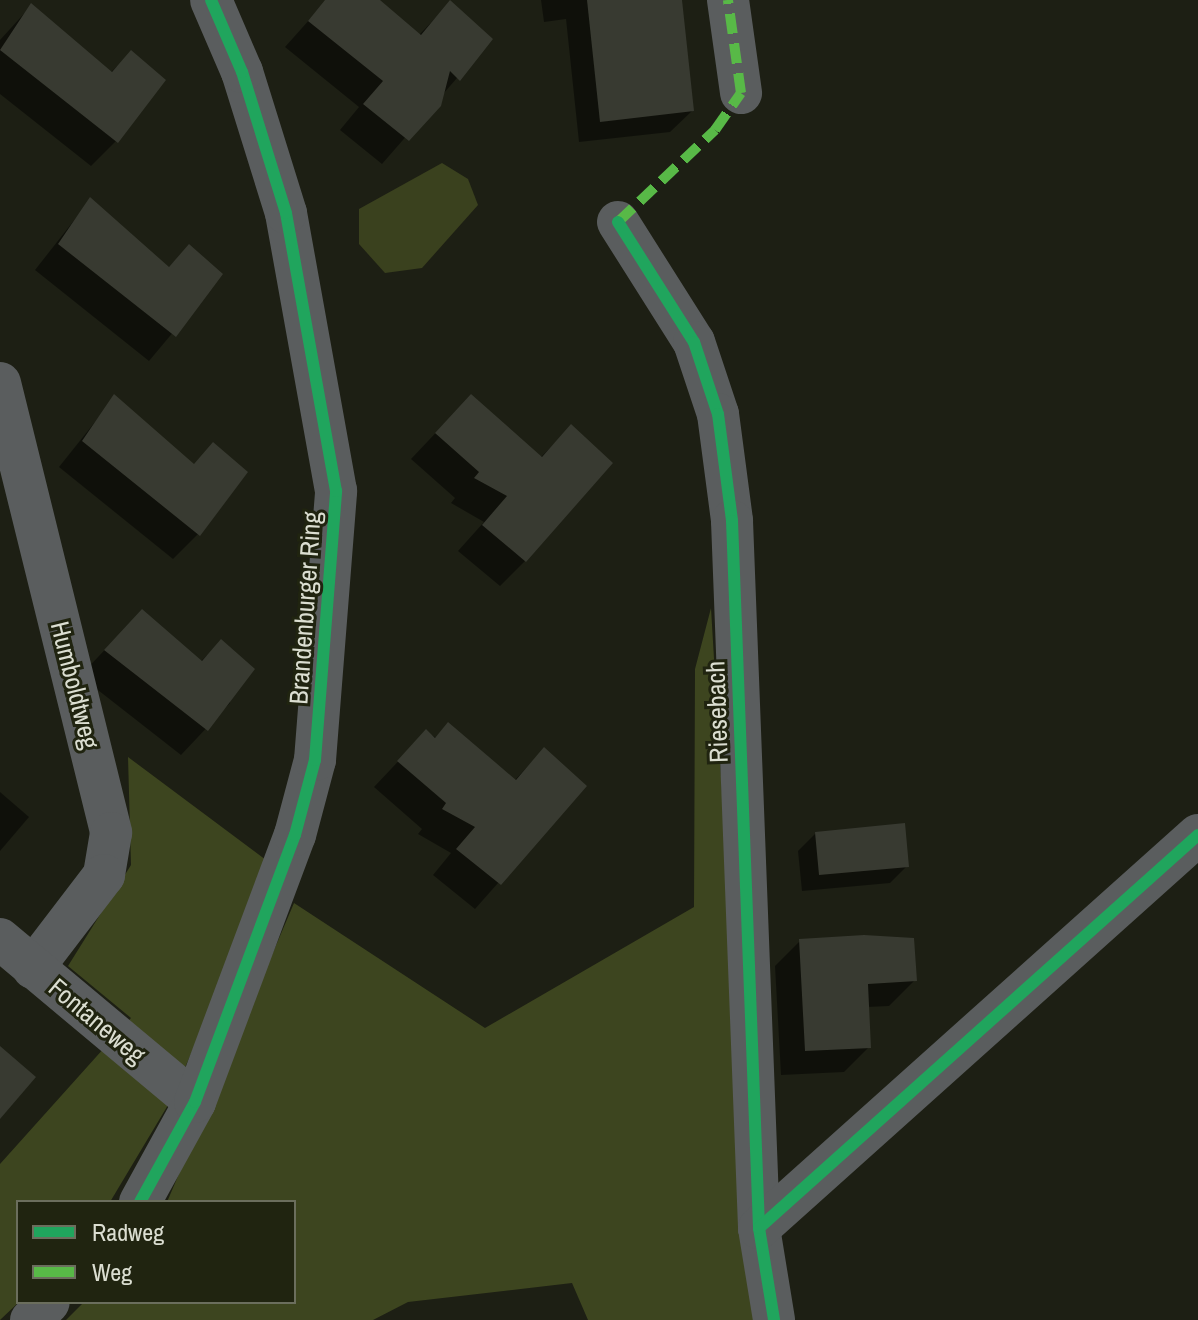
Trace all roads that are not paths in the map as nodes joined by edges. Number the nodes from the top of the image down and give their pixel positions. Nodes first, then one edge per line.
1 (211, 0) edge
2 (728, 0) edge
3 (741, 93) dead end
4 (618, 222) dead end
5 (0, 383) edge
6 (1198, 835) edge
7 (0, 939) edge
8 (33, 968) junction
9 (195, 1102) junction
10 (141, 1200) edge
11 (759, 1228) junction
12 (47, 1304) edge
13 (31, 1320) edge
14 (774, 1320) edge

1 - 9 street, Brandenburger Ring
2 - 3 street
4 - 11 street, Riesebach
5 - 8 street, Humboldtweg
6 - 11 street
7 - 8 street, Fontaneweg
8 - 9 street, Fontaneweg
9 - 10 street, Brandenburger Ring
11 - 14 street, Riesebach
12 - 13 street

